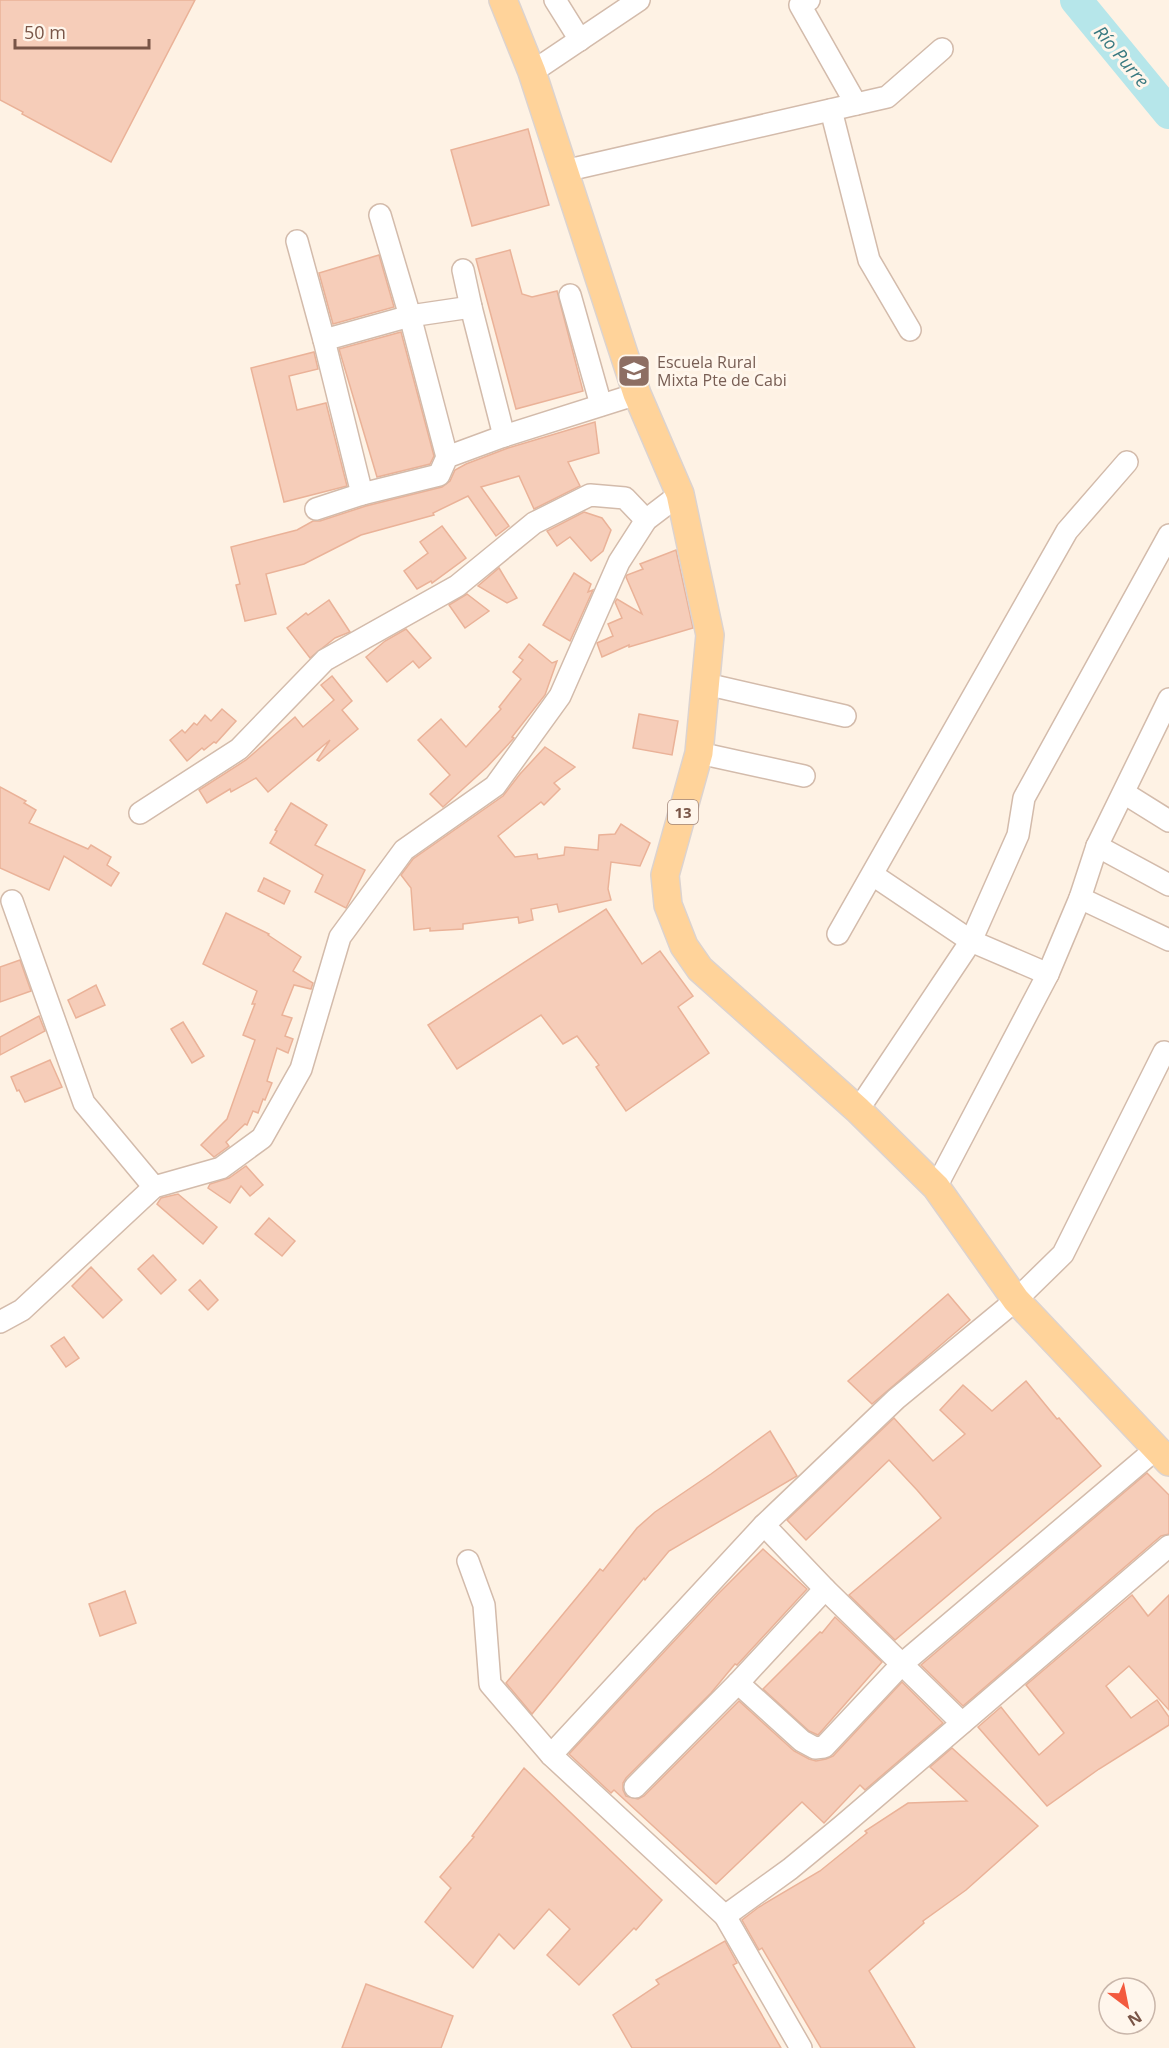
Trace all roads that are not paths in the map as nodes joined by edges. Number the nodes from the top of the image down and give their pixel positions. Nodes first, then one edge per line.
1 (503, 0) edge
2 (555, 0) edge
3 (639, 0) edge
4 (809, 0) edge
5 (580, 40) junction
6 (942, 49) dead end
7 (532, 72) junction
8 (856, 104) junction
9 (831, 110) junction
10 (564, 171) junction
11 (380, 214) dead end
12 (297, 241) dead end
13 (463, 270) dead end
14 (570, 295) dead end
15 (471, 308) junction
16 (410, 316) junction
17 (910, 330) dead end
18 (324, 340) junction
19 (637, 394) junction
20 (601, 405) junction
21 (504, 435) junction
22 (447, 457) junction
23 (1128, 462) dead end
24 (362, 494) junction
25 (680, 494) junction
26 (316, 509) dead end
27 (646, 520) junction
28 (1169, 535) edge
29 (706, 684) junction
30 (1169, 699) edge
31 (845, 716) dead end
32 (699, 753) junction
33 (804, 776) dead end
34 (1124, 794) junction
35 (140, 813) dead end
36 (1169, 821) edge
37 (1097, 846) junction
38 (873, 875) junction
39 (1169, 885) edge
40 (1080, 898) junction
41 (12, 901) dead end
42 (838, 934) dead end
43 (1169, 940) edge
44 (970, 941) junction
45 (1048, 974) junction
46 (1164, 1052) dead end
47 (858, 1110) junction
48 (154, 1187) junction
49 (936, 1187) junction
50 (1016, 1300) junction
51 (0, 1322) edge
52 (1162, 1456) edge
53 (764, 1525) junction
54 (1169, 1546) edge
55 (468, 1561) dead end
56 (825, 1589) junction
57 (902, 1664) junction
58 (738, 1683) junction
59 (962, 1723) junction
60 (551, 1755) junction
61 (635, 1787) dead end
62 (725, 1916) junction
63 (801, 2048) edge

1 - 7 main road, 13
2 - 5 street
3 - 5 street
4 - 8 street
5 - 7 street
6 - 8 street
7 - 10 main road, 13
8 - 9 street
9 - 10 street
9 - 17 street
10 - 19 main road, 13
11 - 16 street
12 - 18 street
13 - 15 street
14 - 20 street
15 - 16 street
15 - 21 street
16 - 18 street
16 - 22 street
18 - 24 street
19 - 20 street
19 - 25 main road, 13
20 - 21 street
21 - 22 street
22 - 24 street
23 - 38 street
24 - 26 street
25 - 27 street
25 - 29 main road, 13
27 - 35 street
27 - 48 street
28 - 44 street
29 - 31 street
29 - 32 main road, 13
30 - 34 street
32 - 33 street
32 - 47 main road, 13
34 - 36 street
34 - 37 street
37 - 39 street
37 - 40 street
38 - 42 street
38 - 44 street
40 - 43 street
40 - 45 street
41 - 48 street
44 - 45 street
44 - 47 street
45 - 49 street
46 - 50 street
47 - 49 main road, 13
48 - 51 street
49 - 50 main road, 13
50 - 52 main road, 13
50 - 53 street
52 - 57 street
53 - 56 street
53 - 60 street
54 - 59 street
55 - 60 street
56 - 57 street
56 - 58 street
57 - 58 street
57 - 59 street
58 - 61 street
59 - 62 street
60 - 62 street
62 - 63 street

